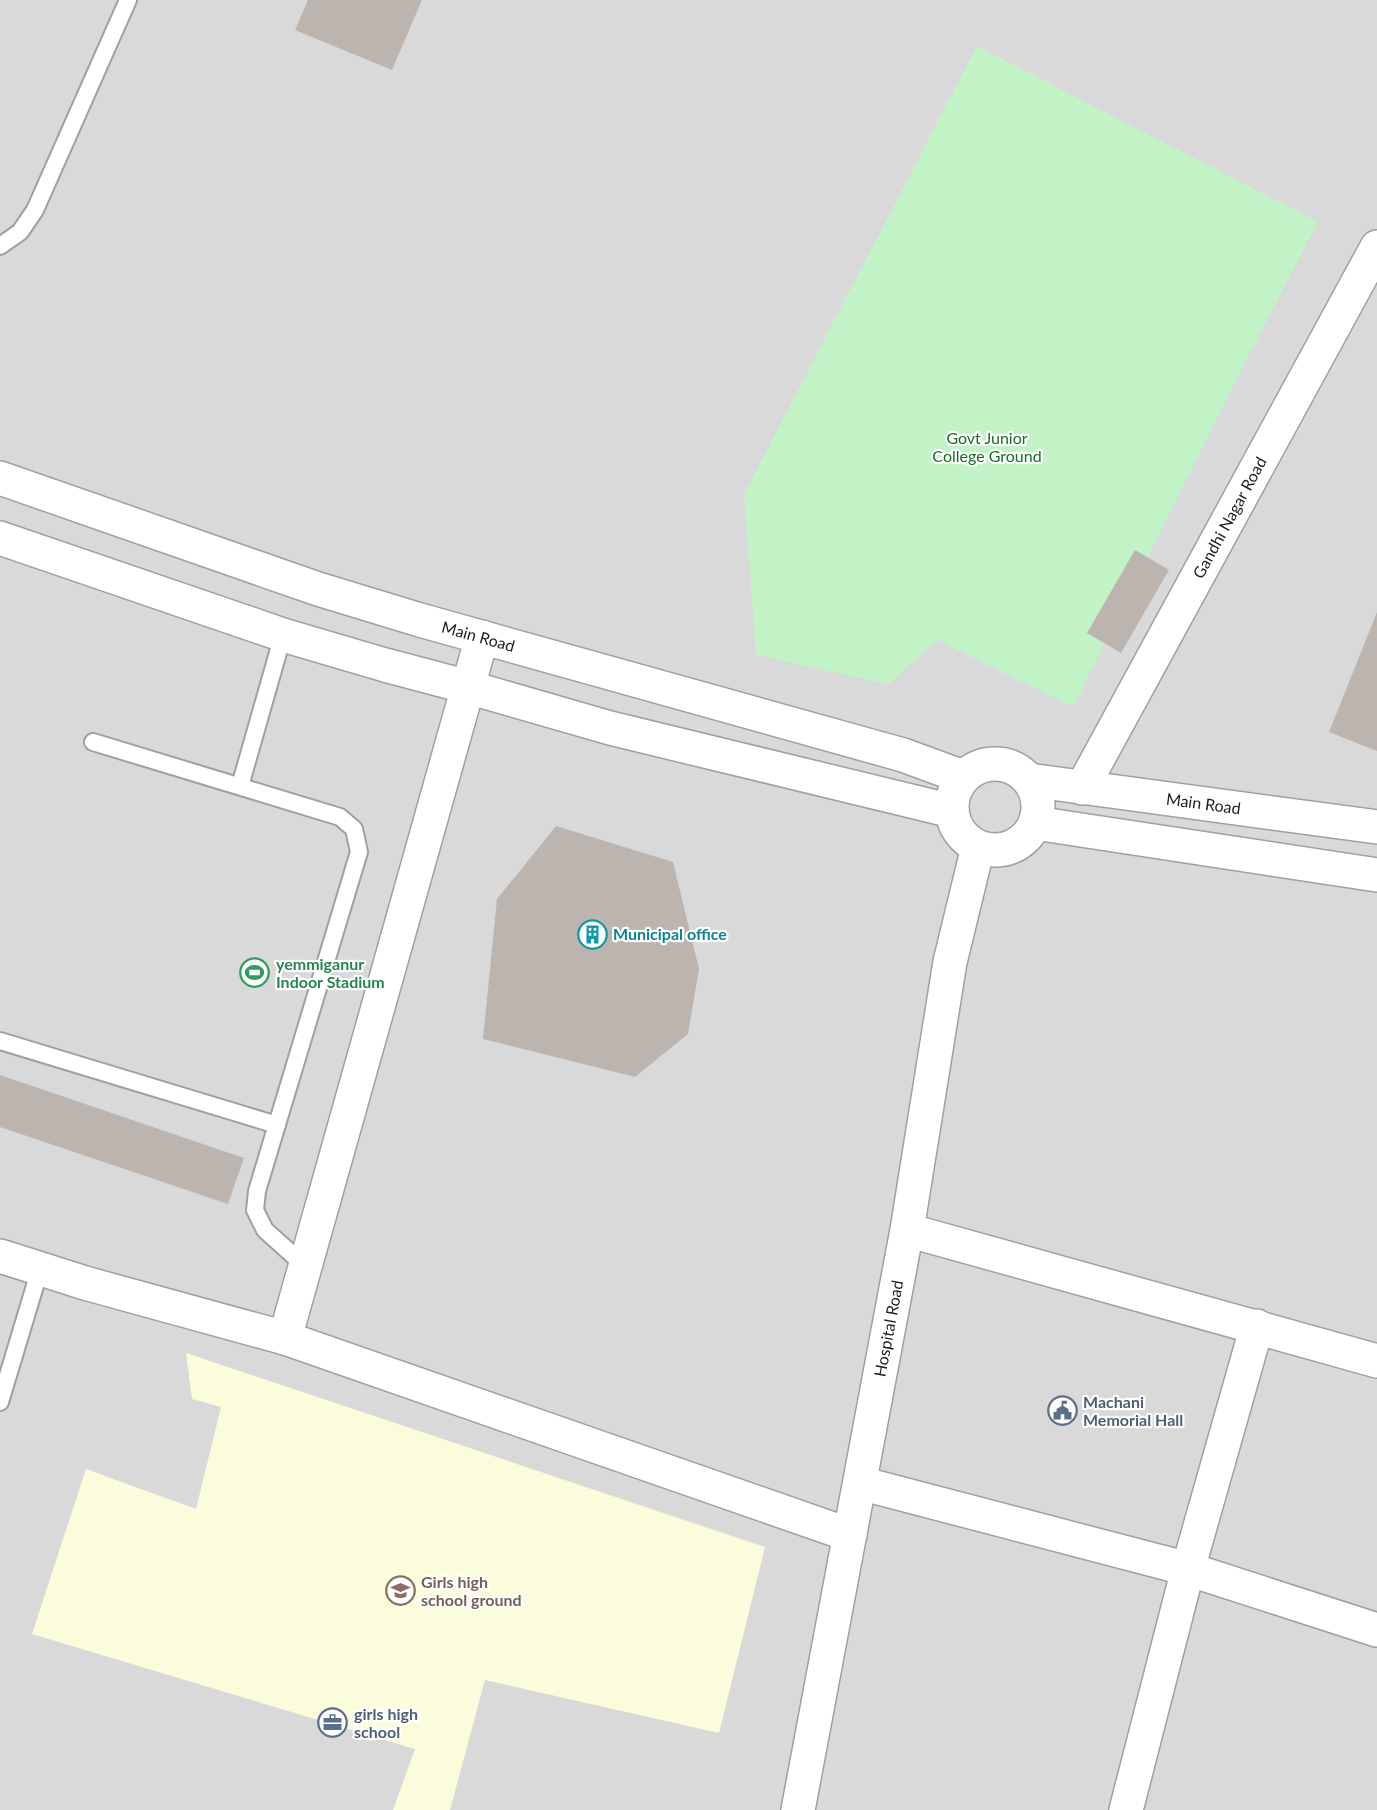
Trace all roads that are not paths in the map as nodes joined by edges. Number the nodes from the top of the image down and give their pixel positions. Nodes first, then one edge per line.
1 (128, 0) edge
2 (0, 246) edge
3 (1377, 247) edge
4 (0, 478) edge
5 (0, 538) edge
6 (283, 635) junction
7 (482, 637) junction
8 (468, 687) junction
9 (93, 742) dead end
10 (963, 777) junction
11 (1029, 780) junction
12 (240, 786) junction
13 (1082, 788) junction
14 (952, 811) junction
15 (1035, 823) junction
16 (1377, 827) edge
17 (978, 847) junction
18 (1377, 875) edge
19 (0, 1041) edge
20 (277, 1125) junction
21 (908, 1230) junction
22 (0, 1256) edge
23 (305, 1266) junction
24 (40, 1269) junction
25 (1257, 1326) junction
26 (285, 1338) junction
27 (1377, 1361) edge
28 (0, 1402) edge
29 (860, 1482) junction
30 (850, 1535) junction
31 (1188, 1569) junction
32 (1377, 1630) edge
33 (798, 1810) edge
34 (1126, 1810) edge

1 - 2 lane
3 - 13 street, Gandhi Nagar Road
4 - 7 street, Main Road
5 - 6 street
6 - 8 street
6 - 12 lane
7 - 8 street
7 - 10 street, Main Road
8 - 14 street
8 - 23 street
9 - 12 lane
10 - 11 street, Main Road
10 - 14 street
11 - 13 street, Main Road
11 - 15 street
12 - 20 lane
13 - 16 street, Main Road
14 - 17 street
15 - 17 street
15 - 18 street
17 - 21 street, Hospital Road
19 - 20 lane
20 - 23 lane
21 - 25 street
21 - 29 street, Hospital Road
22 - 24 street
23 - 26 street
24 - 26 street
24 - 28 lane
25 - 27 street
25 - 31 street
26 - 30 street
29 - 30 street, Hospital Road
29 - 31 street
30 - 33 street, Hospital Road
31 - 32 street
31 - 34 street

